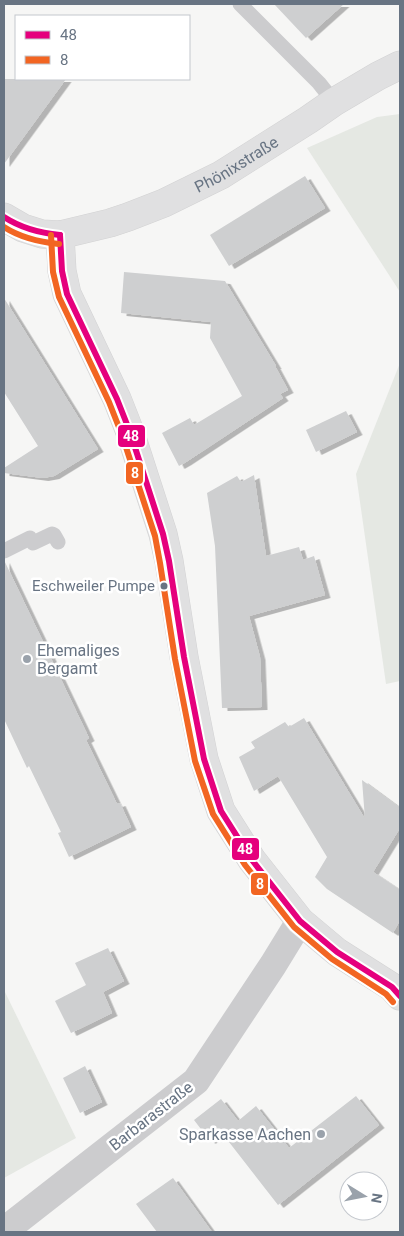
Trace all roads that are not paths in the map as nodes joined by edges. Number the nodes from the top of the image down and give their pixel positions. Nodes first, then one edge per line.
1 (240, 4) edge
2 (400, 65) edge
3 (334, 102) junction
4 (4, 217) edge
5 (60, 235) junction
6 (58, 542) dead end
7 (4, 551) edge
8 (300, 921) junction
9 (400, 996) edge
10 (4, 1231) edge

1 - 3 lane
2 - 3 main road, Phönixstraße
3 - 5 main road, Phönixstraße
4 - 5 main road
5 - 8 main road
6 - 7 lane
8 - 9 main road
8 - 10 street, Barbarastraße

